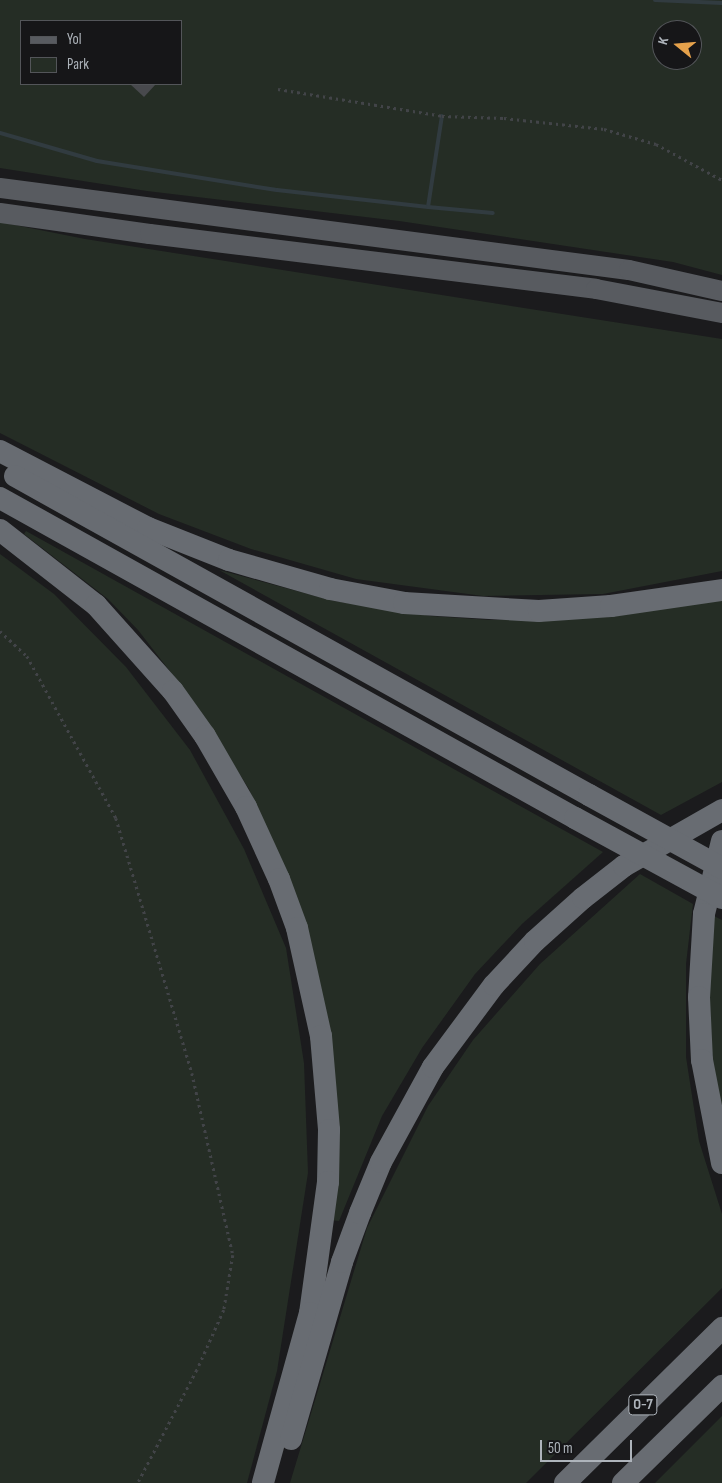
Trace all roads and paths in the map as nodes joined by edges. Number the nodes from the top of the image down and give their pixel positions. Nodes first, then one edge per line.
1 (278, 89) dead end
2 (722, 180) edge
3 (0, 188) edge
4 (0, 213) edge
5 (722, 291) edge
6 (722, 313) edge
7 (0, 451) edge
8 (0, 467) edge
9 (0, 498) edge
10 (0, 530) edge
11 (722, 590) edge
12 (0, 631) edge
13 (722, 810) edge
14 (722, 840) edge
15 (722, 868) edge
16 (722, 898) edge
17 (722, 1163) edge
18 (722, 1328) edge
19 (722, 1386) edge
20 (138, 1483) edge
21 (263, 1483) edge
22 (278, 1483) edge
23 (565, 1483) edge
24 (623, 1483) edge

1 - 2 path
3 - 5 main road
4 - 6 main road
7 - 11 highway
8 - 15 highway, bridge
9 - 16 highway, bridge
10 - 21 highway
12 - 20 path
13 - 22 highway
14 - 17 highway
18 - 23 highway, O-7
19 - 24 highway, O-7

